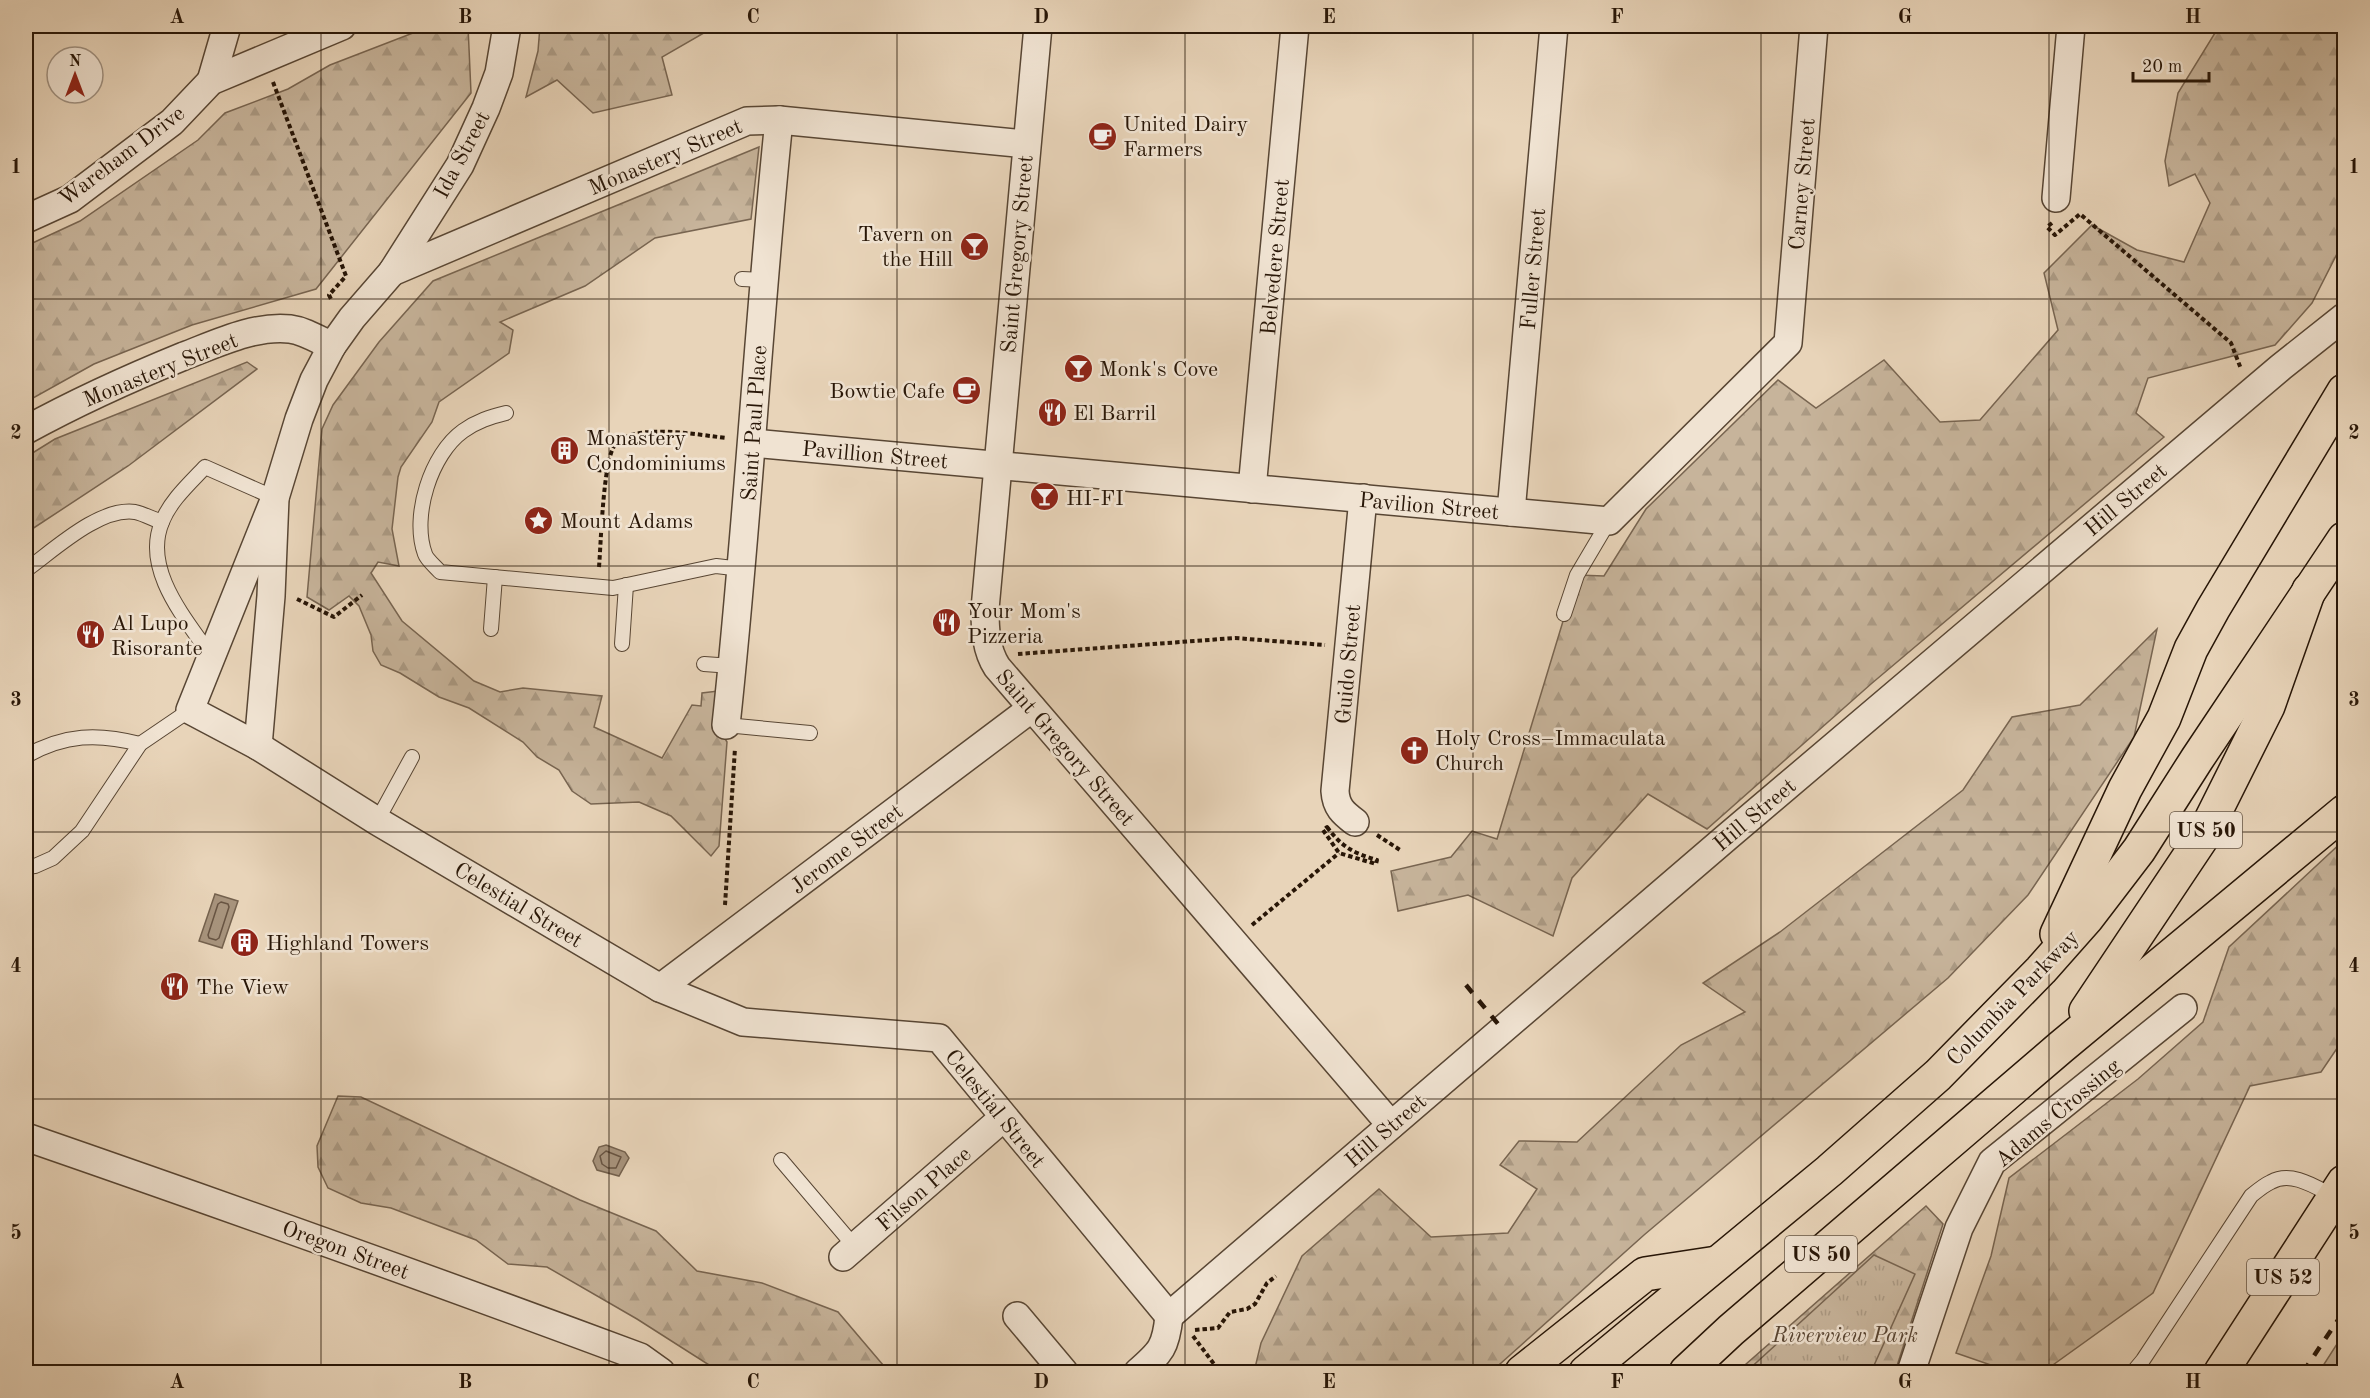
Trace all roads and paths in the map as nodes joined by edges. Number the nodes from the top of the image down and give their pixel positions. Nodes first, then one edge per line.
1 (226, 26) edge
2 (342, 26) edge
3 (507, 26) edge
4 (1038, 26) edge
5 (1295, 26) edge
6 (1554, 26) edge
7 (1814, 26) edge
8 (2071, 26) edge
9 (211, 81) junction
10 (273, 82) dead end
11 (779, 120) junction
12 (1026, 144) junction
13 (2056, 198) dead end
14 (26, 219) edge
15 (2047, 227) dead end
16 (392, 272) junction
17 (332, 303) dead end
18 (2344, 317) edge
19 (332, 346) junction
20 (2243, 375) dead end
21 (2344, 391) edge
22 (506, 413) dead end
23 (26, 430) edge
24 (740, 440) junction
25 (997, 466) junction
26 (597, 470) dead end
27 (607, 471) junction
28 (1251, 489) junction
29 (275, 498) junction
30 (1363, 498) junction
31 (1511, 512) junction
32 (1609, 521) junction
33 (162, 522) junction
34 (2344, 539) edge
35 (742, 569) junction
36 (26, 570) edge
37 (495, 577) junction
38 (626, 585) junction
39 (598, 587) junction
40 (2309, 590) junction
41 (362, 595) dead end
42 (297, 599) dead end
43 (1564, 614) dead end
44 (491, 630) dead end
45 (622, 644) dead end
46 (1334, 646) dead end
47 (1018, 654) dead end
48 (211, 656) junction
49 (704, 664) dead end
50 (732, 666) junction
51 (1032, 708) junction
52 (190, 710) junction
53 (726, 725) junction
54 (810, 733) dead end
55 (140, 744) junction
56 (258, 746) junction
57 (26, 756) edge
58 (412, 757) dead end
59 (2344, 812) edge
60 (377, 821) junction
61 (1355, 822) dead end
62 (1348, 849) dead end
63 (26, 867) edge
64 (725, 909) dead end
65 (1252, 926) dead end
66 (2041, 970) junction
67 (660, 988) junction
68 (2183, 1008) dead end
69 (2061, 1047) junction
70 (1003, 1118) junction
71 (1392, 1125) junction
72 (26, 1137) edge
73 (780, 1160) dead end
74 (2340, 1190) edge
75 (849, 1252) joint
76 (1717, 1263) junction
77 (1276, 1276) dead end
78 (1017, 1316) dead end
79 (1179, 1323) junction
80 (1196, 1340) dead end
81 (661, 1372) edge
82 (1064, 1372) edge
83 (1138, 1372) edge
84 (1220, 1372) edge
85 (1522, 1372) edge
86 (1586, 1372) edge
87 (1686, 1372) edge
88 (1911, 1372) edge
89 (2133, 1372) edge
90 (2221, 1372) edge

1 - 9 street
2 - 9 street, Wareham Drive
3 - 16 street, Ida Street
4 - 12 street, Saint Gregory Street
5 - 28 street, Belvedere Street
6 - 31 street, Fuller Street
7 - 32 street, Carney Street
8 - 13 street
9 - 14 street, Wareham Drive
10 - 17 path
11 - 12 street, Monastery Street
11 - 16 street, Monastery Street
11 - 24 street, Saint Paul Place
12 - 25 street, Saint Gregory Street
15 - 20 path
16 - 19 street
18 - 71 street, Hill Street
19 - 23 street, Monastery Street
19 - 29 street
21 - 66 main road
22 - 37 lane
24 - 25 street, Pavillion Street
24 - 27 path
24 - 35 street, Saint Paul Place
25 - 28 street, Pavilion Street
25 - 51 street, Saint Gregory Street
26 - 27 path
27 - 39 path
28 - 30 street, Pavilion Street
29 - 33 lane
29 - 48 street
29 - 56 street
30 - 31 street, Pavilion Street
30 - 61 street, Guido Street
31 - 32 street, Pavilion Street
32 - 43 lane
33 - 36 lane
33 - 48 lane
34 - 40 main road, Columbia Parkway / US 50
35 - 38 lane
35 - 50 street, Saint Paul Place
37 - 39 lane
37 - 44 lane
38 - 39 lane
38 - 45 lane
40 - 66 main road, Columbia Parkway / US 50
40 - 69 main road, US 50
41 - 42 path
46 - 47 path
48 - 52 street
49 - 50 lane
50 - 53 street, Saint Paul Place
51 - 67 street, Jerome Street
51 - 71 street, Saint Gregory Street
52 - 55 lane
52 - 56 street, Celestial Street
53 - 54 lane
53 - 64 path
55 - 57 lane
55 - 63 lane
56 - 60 street, Celestial Street
58 - 60 lane
59 - 69 main road
60 - 67 street, Celestial Street
62 - 65 path
66 - 76 main road, Columbia Parkway / US 50
67 - 70 street, Celestial Street
68 - 88 street, Adams Crossing
69 - 87 main road, US 50
70 - 75 street, Filson Place
70 - 79 street, Celestial Street
71 - 79 street, Hill Street
72 - 81 street, Oregon Street
73 - 75 lane
74 - 89 lane
74 - 90 main road, US 52
76 - 85 main road, US 50
76 - 86 main road, Columbia Parkway
77 - 79 path
78 - 82 street
79 - 83 street
80 - 84 path

